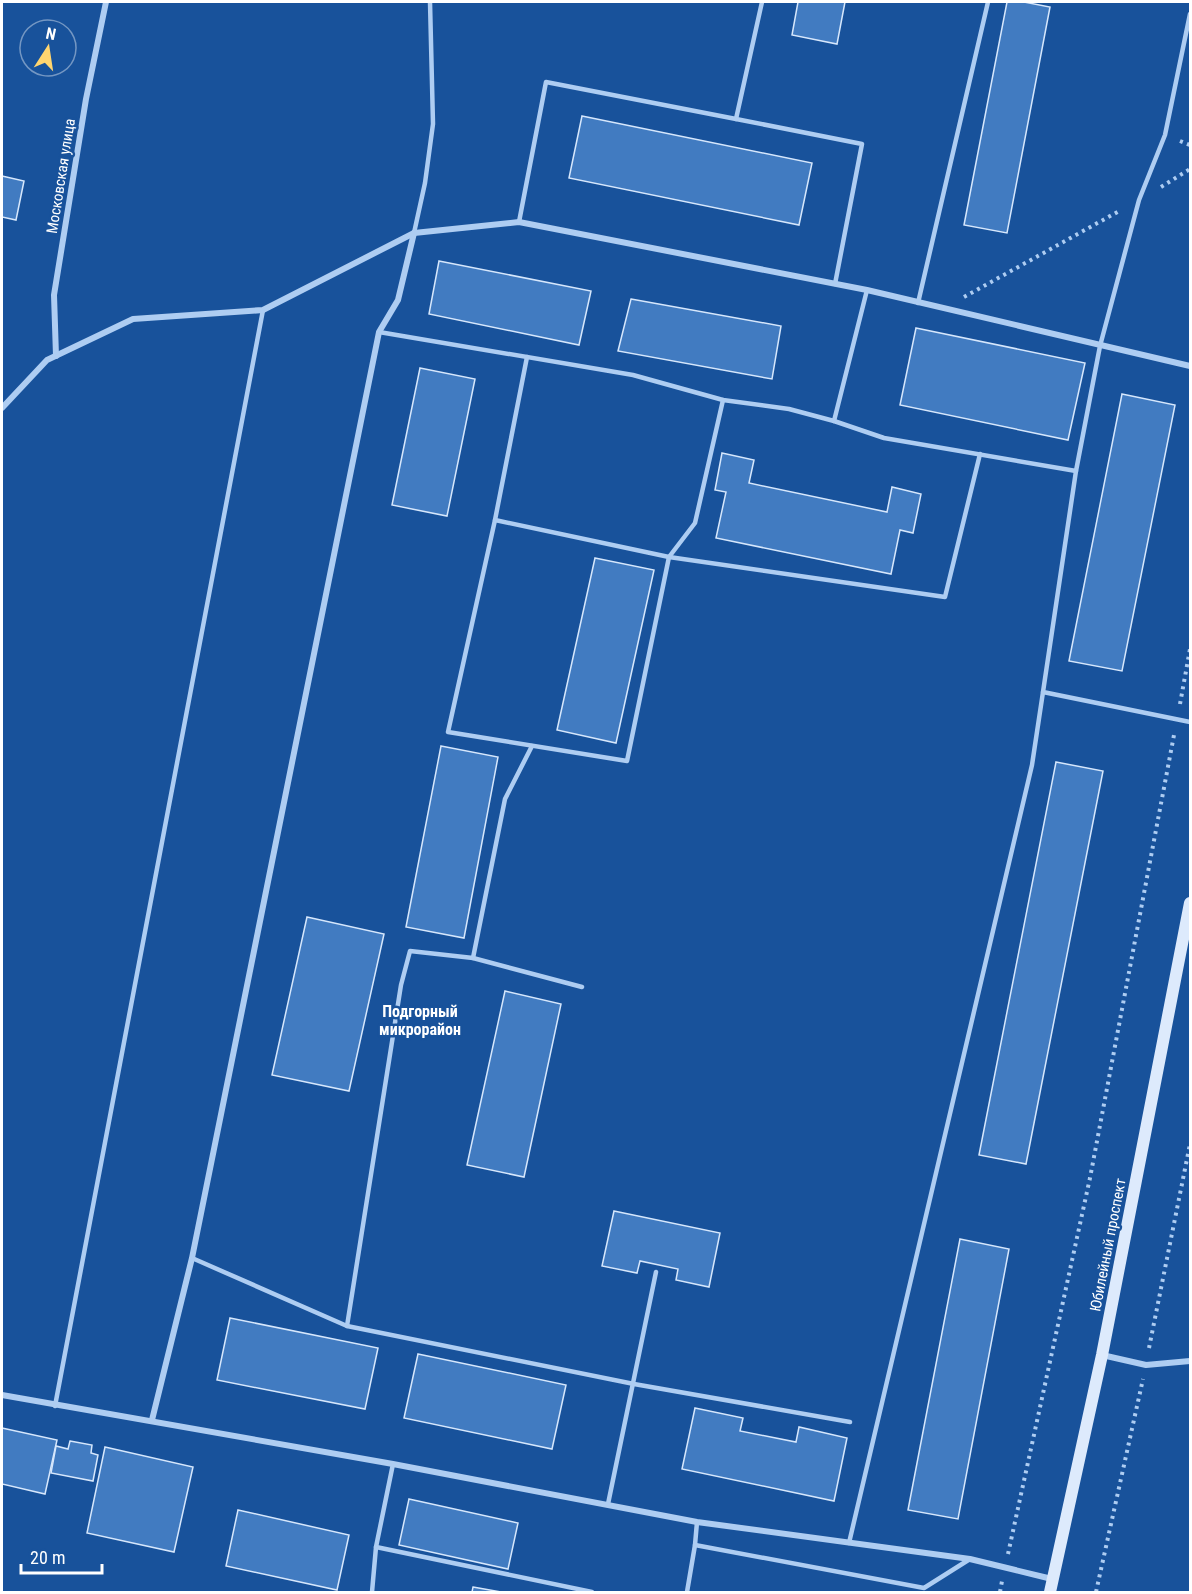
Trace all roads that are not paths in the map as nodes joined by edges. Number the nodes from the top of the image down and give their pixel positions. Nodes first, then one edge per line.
1 (106, 2) edge
2 (430, 2) edge
3 (762, 2) edge
4 (988, 2) edge
5 (1191, 14) edge
6 (736, 119) junction
7 (519, 222) junction
8 (414, 233) junction
9 (835, 284) junction
10 (867, 290) junction
11 (918, 303) junction
12 (264, 309) junction
13 (379, 332) junction
14 (1100, 346) junction
15 (56, 356) junction
16 (527, 357) junction
17 (1191, 366) edge
18 (723, 400) junction
19 (2, 408) edge
20 (834, 421) junction
21 (980, 454) junction
22 (1076, 471) junction
23 (495, 520) junction
24 (669, 557) junction
25 (1043, 692) junction
26 (1191, 722) edge
27 (532, 746) junction
28 (1191, 903) edge
29 (473, 958) junction
30 (582, 987) dead end
31 (192, 1258) junction
32 (656, 1272) dead end
33 (347, 1326) junction
34 (1102, 1355) junction
35 (1191, 1361) edge
36 (634, 1384) junction
37 (2, 1395) edge
38 (55, 1406) junction
39 (152, 1420) junction
40 (850, 1422) dead end
41 (393, 1464) junction
42 (608, 1504) junction
43 (697, 1522) junction
44 (849, 1543) junction
45 (695, 1545) junction
46 (376, 1547) junction
47 (970, 1559) junction
48 (1053, 1579) junction
49 (372, 1593) edge
50 (592, 1593) edge
51 (687, 1593) edge
52 (1050, 1593) edge

1 - 15 street, Московская улица
2 - 8 lane
3 - 6 lane
4 - 11 lane
5 - 14 lane
6 - 7 lane
6 - 9 lane
7 - 8 street
7 - 9 street
8 - 12 street
8 - 13 street
9 - 10 street
10 - 11 street
10 - 20 lane
11 - 14 street
12 - 15 street
12 - 38 lane
13 - 16 lane
13 - 31 street
14 - 17 street
14 - 22 lane
15 - 19 street
16 - 18 lane
16 - 23 lane
18 - 20 lane
18 - 24 lane
20 - 21 lane
21 - 22 lane
21 - 24 lane
22 - 25 lane
23 - 24 lane
23 - 27 lane
24 - 27 lane
25 - 26 lane
25 - 44 lane
27 - 29 lane
28 - 34 main road, Юбилейный проспект
29 - 30 lane
29 - 33 lane
31 - 33 lane
31 - 39 street
32 - 36 lane
33 - 36 lane
34 - 35 street
34 - 48 main road, Юбилейный проспект
36 - 40 lane
36 - 42 lane
37 - 38 street
38 - 39 street
39 - 41 street
41 - 42 street
41 - 46 lane
42 - 43 street
43 - 44 street
43 - 45 lane
44 - 47 street
45 - 47 lane
45 - 51 lane
46 - 49 lane
46 - 50 lane
47 - 48 street
48 - 52 main road, Юбилейный проспект

